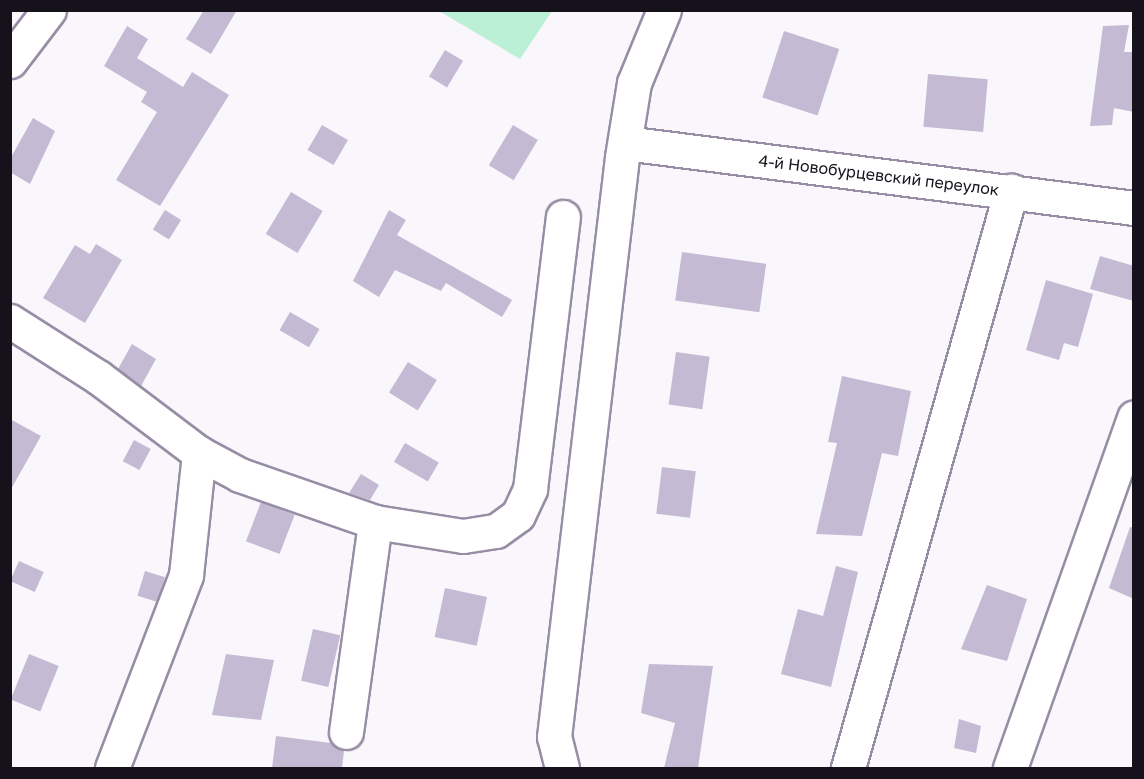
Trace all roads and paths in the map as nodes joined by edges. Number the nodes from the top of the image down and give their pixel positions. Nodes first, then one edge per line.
1 (49, 10) edge
2 (664, 10) edge
3 (10, 61) edge
4 (625, 143) junction
5 (1011, 191) junction
6 (1134, 208) edge
7 (563, 217) dead end
8 (10, 321) edge
9 (1134, 417) edge
10 (199, 453) junction
11 (375, 522) junction
12 (346, 732) dead end
13 (112, 768) edge
14 (562, 768) edge
15 (848, 768) edge
16 (1010, 768) edge

1 - 3 street
2 - 4 street
4 - 5 street, 4-й Новобурцевский переулок
4 - 14 street
5 - 6 street, 4-й Новобурцевский переулок
5 - 15 street
7 - 11 street
8 - 10 street
9 - 16 street
10 - 11 street
10 - 13 street
11 - 12 street

